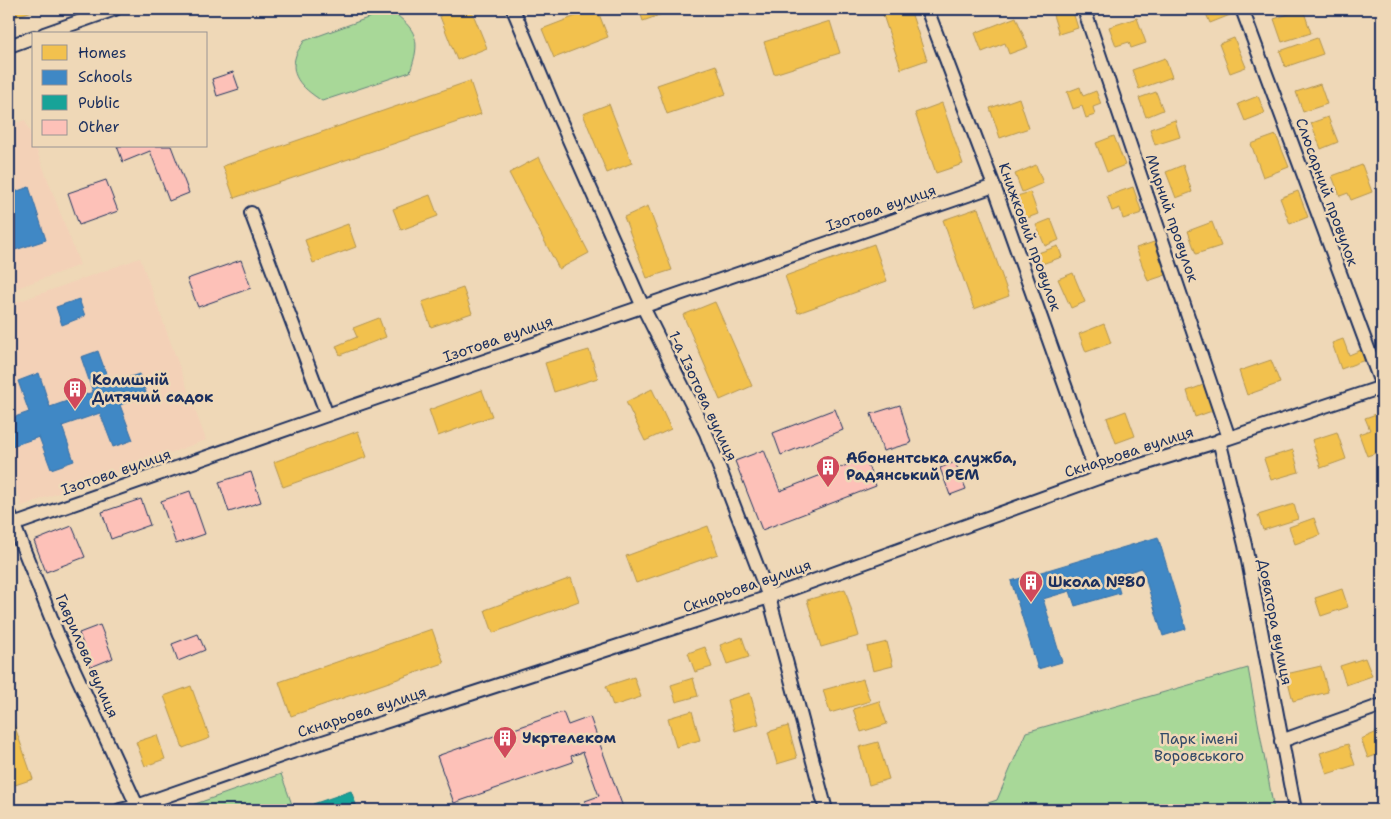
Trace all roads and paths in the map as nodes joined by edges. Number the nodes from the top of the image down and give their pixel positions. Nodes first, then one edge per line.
1 (115, 9) edge
2 (513, 9) edge
3 (927, 9) edge
4 (1084, 9) edge
5 (1242, 9) edge
6 (50, 32) edge
7 (32, 39) edge
8 (9, 46) edge
9 (994, 186) junction
10 (251, 213) dead end
11 (644, 307) junction
12 (1382, 386) edge
13 (327, 415) junction
14 (1224, 439) junction
15 (1098, 478) junction
16 (11, 519) edge
17 (769, 597) junction
18 (1382, 705) edge
19 (1281, 741) junction
20 (138, 808) edge
21 (120, 810) edge
22 (826, 810) edge
23 (1295, 810) edge

1 - 6 street
2 - 11 street, 1-а Ізотова вулиця
3 - 9 street, Книжковий провулок
4 - 14 street, Мирний провулок
5 - 12 street, Слюсарний провулок
7 - 8 street
9 - 11 street, Ізотова вулиця
9 - 15 street, Книжковий провулок
10 - 13 street
11 - 13 street, Ізотова вулиця
11 - 17 street, 1-а Ізотова вулиця
12 - 14 street, Скнарьова вулиця
13 - 16 street, Ізотова вулиця
14 - 15 street, Скнарьова вулиця
14 - 19 street, Доватора вулиця
15 - 17 street, Скнарьова вулиця
16 - 20 street, Гаврилова вулиця
17 - 20 street, Скнарьова вулиця
17 - 22 street, 1-а Ізотова вулиця
18 - 19 street
19 - 23 street, Доватора вулиця
20 - 21 street, Скнарьова вулиця

